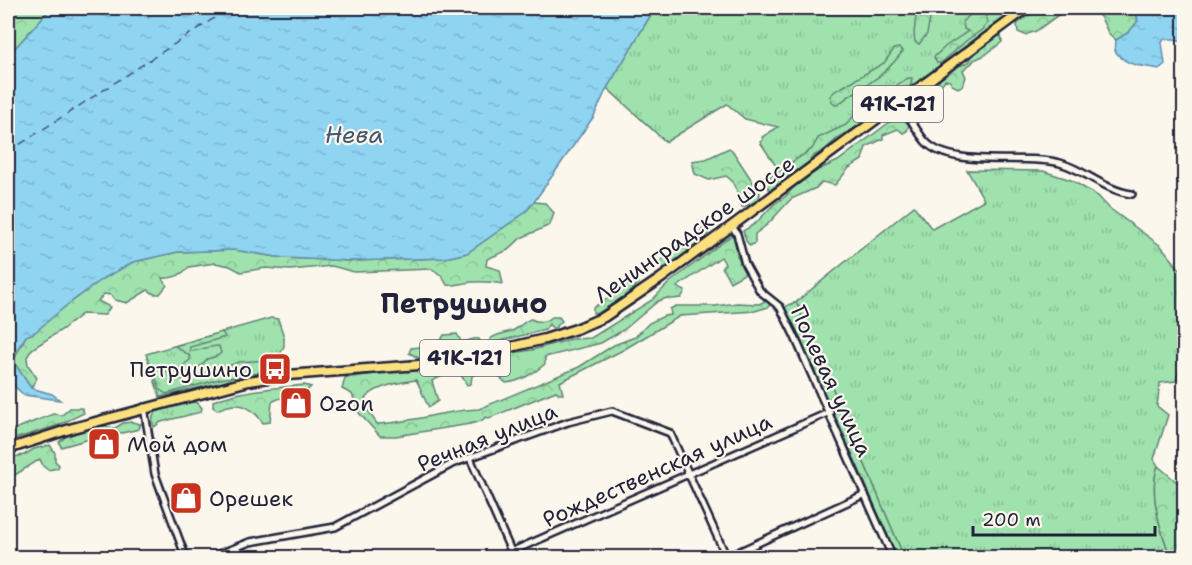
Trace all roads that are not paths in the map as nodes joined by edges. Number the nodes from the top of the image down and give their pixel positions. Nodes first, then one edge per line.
1 (1027, 8) edge
2 (900, 102) junction
3 (1132, 194) dead end
4 (732, 226) junction
5 (144, 407) junction
6 (830, 412) junction
7 (8, 449) edge
8 (470, 458) junction
9 (690, 474) junction
10 (866, 494) junction
11 (512, 555) edge
12 (726, 557) edge
13 (186, 558) edge
14 (209, 558) edge
15 (497, 558) edge
16 (893, 558) edge

1 - 2 main road, Ленинградское шоссе / 41К-121
2 - 3 street
2 - 4 main road, Ленинградское шоссе / 41К-121
4 - 5 main road, Ленинградское шоссе / 41К-121
4 - 6 street, Полевая улица
5 - 7 main road, Ленинградское шоссе / 41К-121
5 - 13 street
6 - 9 street, Рождественская улица
6 - 10 street, Полевая улица
8 - 9 street, Речная улица
8 - 11 street
8 - 14 street, Речная улица
9 - 11 street, Рождественская улица
9 - 12 street, Речная улица
10 - 12 street
10 - 16 street, Полевая улица
11 - 15 street, Рождественская улица

